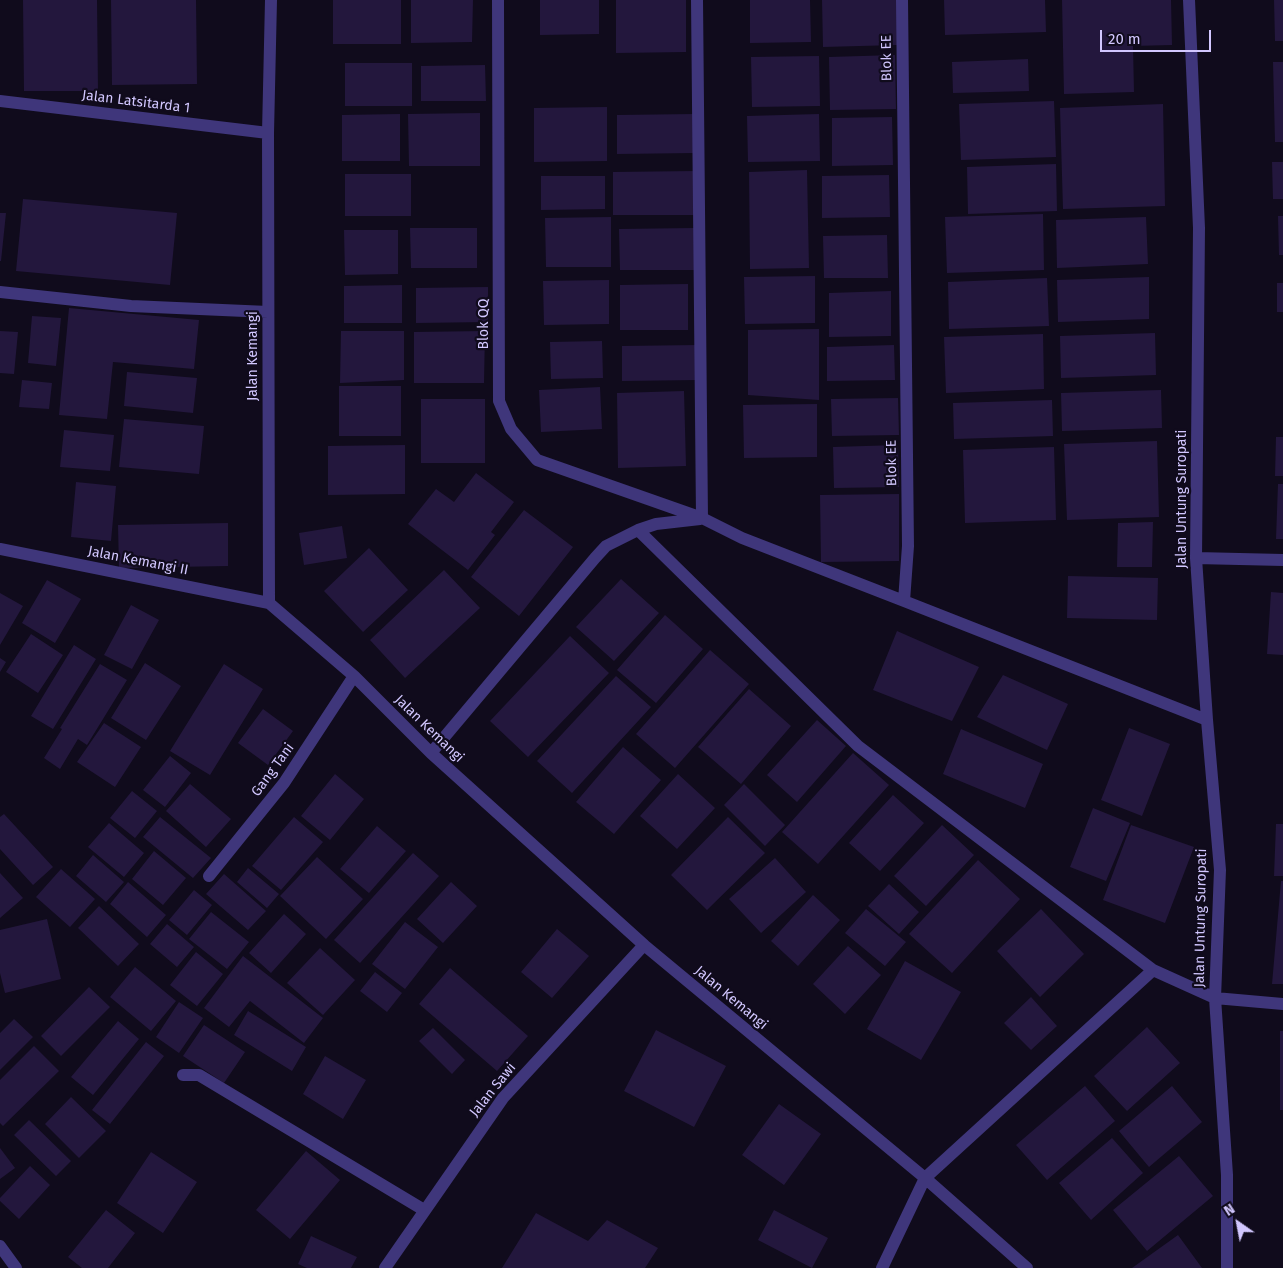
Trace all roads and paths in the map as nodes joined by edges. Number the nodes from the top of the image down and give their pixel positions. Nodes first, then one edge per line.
1 (271, 0) edge
2 (498, 0) edge
3 (697, 0) edge
4 (902, 0) edge
5 (1189, 0) edge
6 (0, 100) edge
7 (268, 133) junction
8 (0, 292) edge
9 (268, 312) junction
10 (702, 518) junction
11 (638, 530) junction
12 (0, 549) edge
13 (1196, 558) junction
14 (1283, 560) edge
15 (904, 601) junction
16 (269, 603) junction
17 (354, 676) junction
18 (1207, 720) junction
19 (431, 753) junction
20 (208, 876) dead end
21 (644, 945) junction
22 (1153, 970) junction
23 (1215, 998) junction
24 (1283, 1004) edge
25 (183, 1075) dead end
26 (925, 1178) junction
27 (424, 1210) junction
28 (0, 1246) edge
29 (16, 1268) edge
30 (385, 1268) edge
31 (882, 1268) edge
32 (1027, 1268) edge
33 (1227, 1268) edge

1 - 7 street, Jalan Kemangi
2 - 10 street, Blok QQ
3 - 10 street
4 - 15 street, Blok EE
5 - 13 street, Jalan Untung Suropati
6 - 7 street, Jalan Latsitarda 1
7 - 9 street, Jalan Kemangi
8 - 9 street
9 - 16 street, Jalan Kemangi
10 - 11 street
10 - 15 street, Blok QQ
11 - 19 street
11 - 22 street
12 - 16 street, Jalan Kemangi II
13 - 14 street
13 - 18 street, Jalan Untung Suropati
15 - 18 street
16 - 17 street, Jalan Kemangi
17 - 19 street, Jalan Kemangi
17 - 20 street, Gang Tani
18 - 23 street, Jalan Untung Suropati
19 - 21 street, Jalan Kemangi
21 - 26 street, Jalan Kemangi
21 - 27 street, Jalan Sawi
22 - 23 street
22 - 26 street
23 - 24 street
23 - 33 street, Jalan Untung Suropati
25 - 27 street
26 - 31 street
26 - 32 street, Jalan Kemangi
27 - 30 street, Jalan Sawi
28 - 29 street

